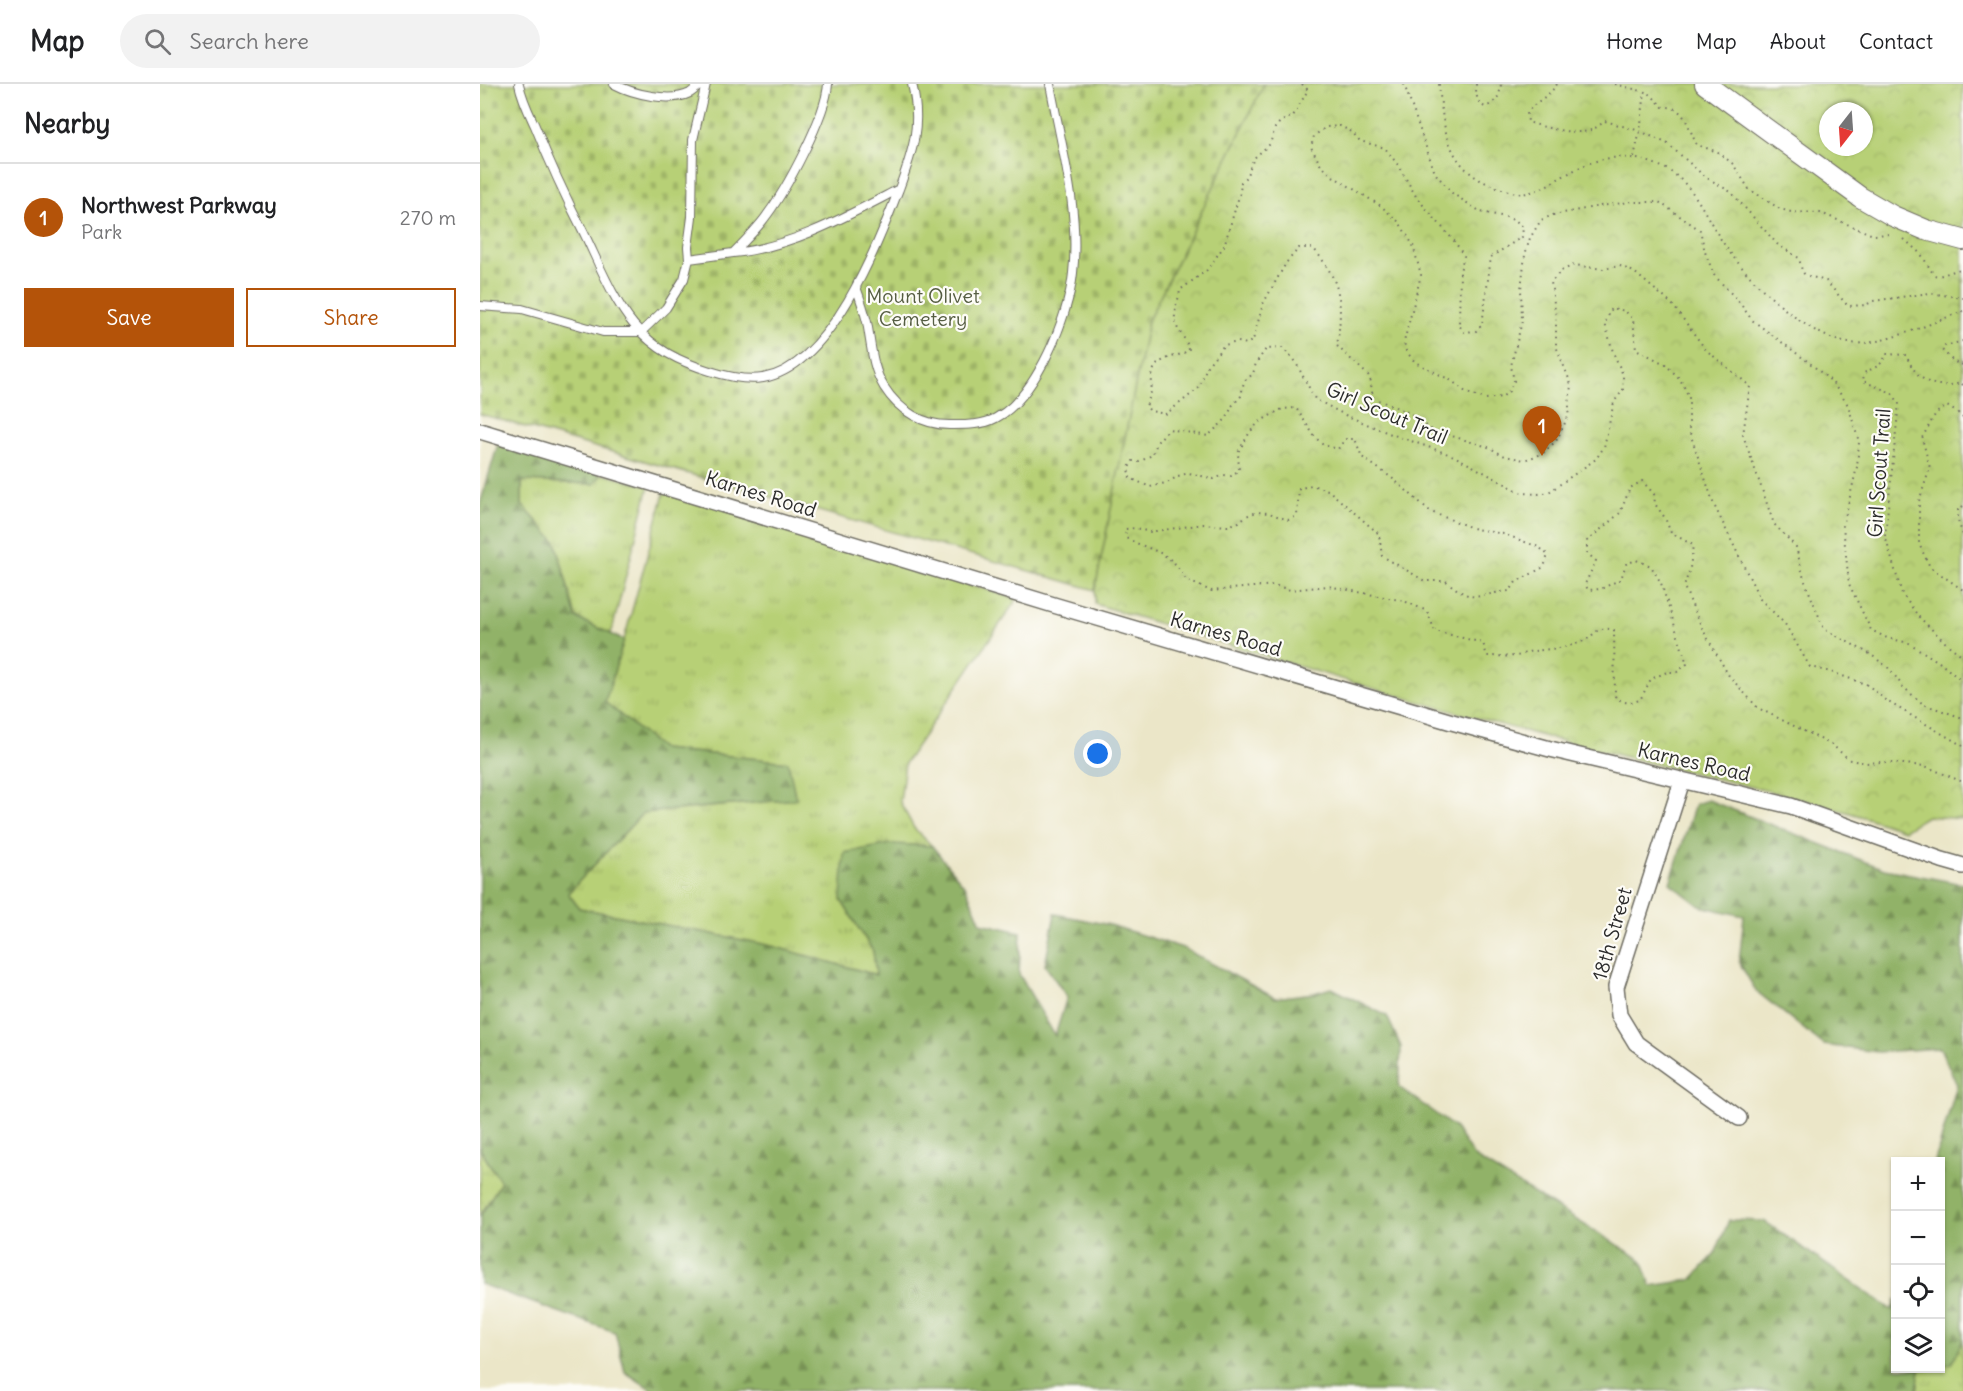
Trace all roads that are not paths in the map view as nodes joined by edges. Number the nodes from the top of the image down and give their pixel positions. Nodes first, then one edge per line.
1 (519, 84) edge
2 (614, 84) edge
3 (704, 84) edge
4 (828, 84) edge
5 (912, 84) edge
6 (1050, 84) edge
7 (1705, 84) edge
8 (899, 189) junction
9 (1963, 240) edge
10 (733, 253) junction
11 (689, 259) junction
12 (856, 287) junction
13 (480, 306) edge
14 (641, 332) junction
15 (480, 431) edge
16 (1682, 781) junction
17 (1963, 866) edge
18 (1739, 1118) dead end

1 - 14 lane
2 - 3 lane
3 - 11 lane
4 - 10 lane
5 - 8 lane
6 - 12 lane
7 - 9 street
8 - 10 lane
8 - 12 lane
10 - 11 lane
11 - 14 lane
12 - 14 lane
13 - 14 lane
15 - 16 street, Karnes Road
16 - 17 street, Karnes Road
16 - 18 street, 18th Street

